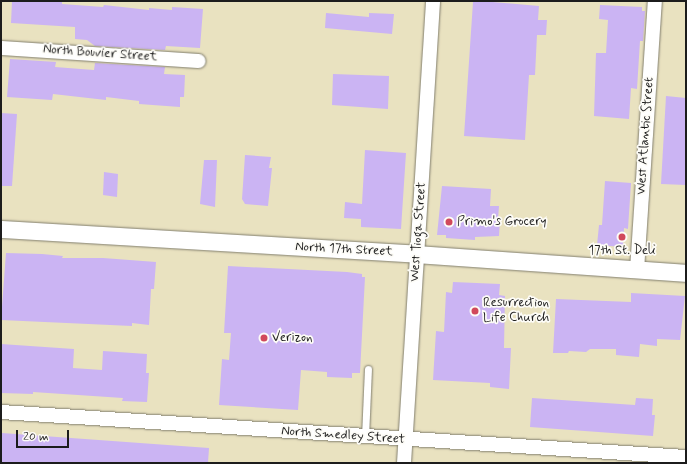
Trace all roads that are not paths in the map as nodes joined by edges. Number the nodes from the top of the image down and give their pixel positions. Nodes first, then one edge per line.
1 (433, 1) edge
2 (655, 1) edge
3 (1, 48) edge
4 (199, 61) dead end
5 (1, 229) edge
6 (417, 254) junction
7 (637, 270) junction
8 (686, 273) edge
9 (368, 369) dead end
10 (1, 412) edge
11 (365, 437) junction
12 (406, 440) junction
13 (686, 457) edge
14 (404, 463) edge

1 - 6 street, West Tioga Street
2 - 7 street, West Atlantic Street
3 - 4 street, North Bouvier Street
5 - 6 street, North 17th Street
6 - 7 street, North 17th Street
6 - 12 street, West Tioga Street
7 - 8 street, North 17th Street
9 - 11 lane
10 - 11 street, North Smedley Street
11 - 12 street, North Smedley Street
12 - 13 street, North Smedley Street
12 - 14 street, West Tioga Street

